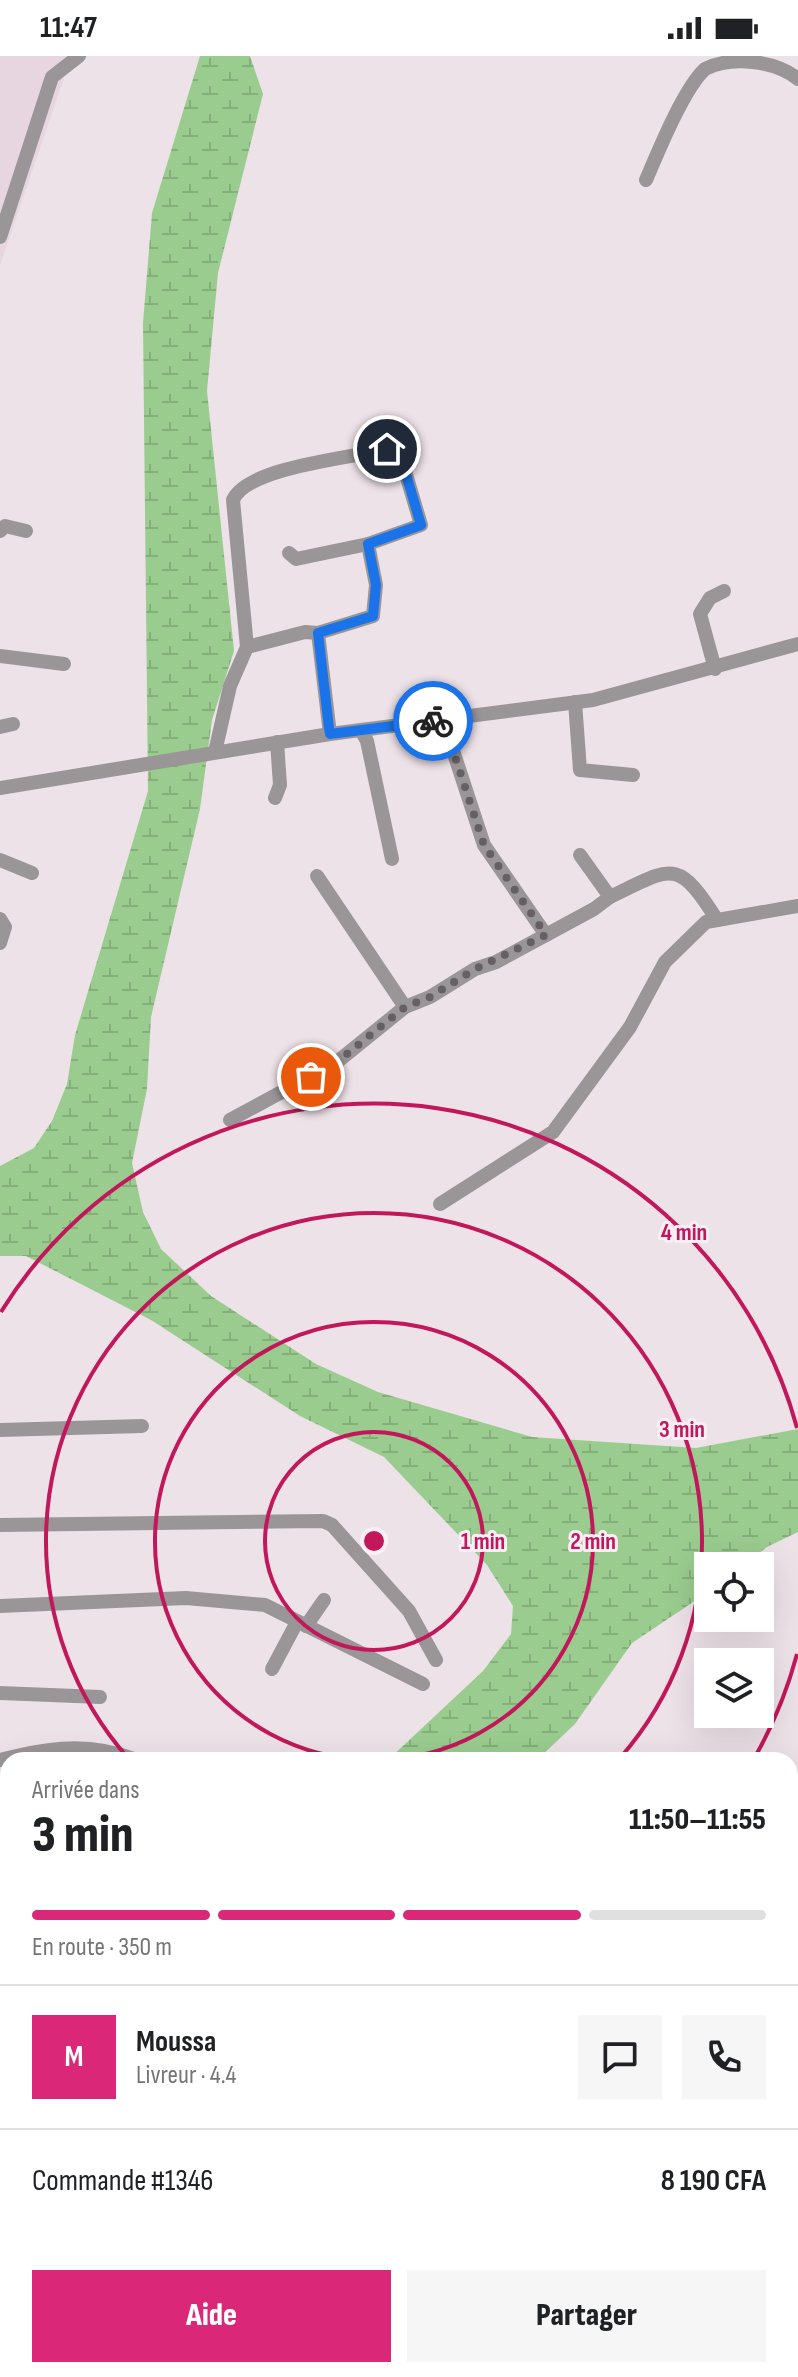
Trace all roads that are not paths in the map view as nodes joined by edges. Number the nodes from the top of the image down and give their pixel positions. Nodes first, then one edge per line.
1 (79, 56) edge
2 (798, 79) edge
3 (646, 180) dead end
4 (0, 237) edge
5 (0, 531) edge
6 (26, 531) dead end
7 (368, 544) junction
8 (289, 553) dead end
9 (724, 591) dead end
10 (318, 633) junction
11 (798, 644) edge
12 (247, 647) junction
13 (0, 656) edge
14 (64, 664) dead end
15 (715, 669) junction
16 (575, 702) junction
17 (443, 720) junction
18 (361, 730) junction
19 (330, 734) junction
20 (277, 742) junction
21 (215, 752) junction
22 (633, 775) dead end
23 (0, 788) edge
24 (275, 798) dead end
25 (580, 855) dead end
26 (392, 859) dead end
27 (0, 860) edge
28 (32, 873) dead end
29 (317, 876) dead end
30 (610, 897) junction
31 (798, 906) edge
32 (0, 919) edge
33 (717, 920) junction
34 (546, 935) junction
35 (0, 943) edge
36 (405, 1007) junction
37 (230, 1120) dead end
38 (440, 1204) dead end
39 (142, 1426) dead end
40 (0, 1430) edge
41 (0, 1525) edge
42 (324, 1600) dead end
43 (0, 1606) edge
44 (301, 1624) junction
45 (436, 1660) dead end
46 (272, 1669) dead end
47 (423, 1684) dead end
48 (0, 1693) edge
49 (100, 1697) dead end
50 (29, 1752) edge
51 (115, 1752) edge

1 - 4 street
2 - 3 street
5 - 6 street
7 - 8 street
7 - 10 street
7 - 12 street
9 - 15 street
10 - 12 street
10 - 19 street
11 - 15 street
12 - 21 street
13 - 14 street
15 - 16 street
16 - 17 street
16 - 22 street
17 - 18 street
17 - 34 street
18 - 19 street
18 - 26 street
19 - 20 street
20 - 21 street
20 - 24 street
21 - 23 street
25 - 30 street
27 - 28 street
29 - 36 street
30 - 33 street
30 - 34 street
31 - 33 street
32 - 35 street
33 - 38 street
34 - 36 street
36 - 37 street
39 - 40 street
41 - 45 street
42 - 44 street
43 - 44 street
44 - 46 street
44 - 47 street
48 - 49 street
50 - 51 street

